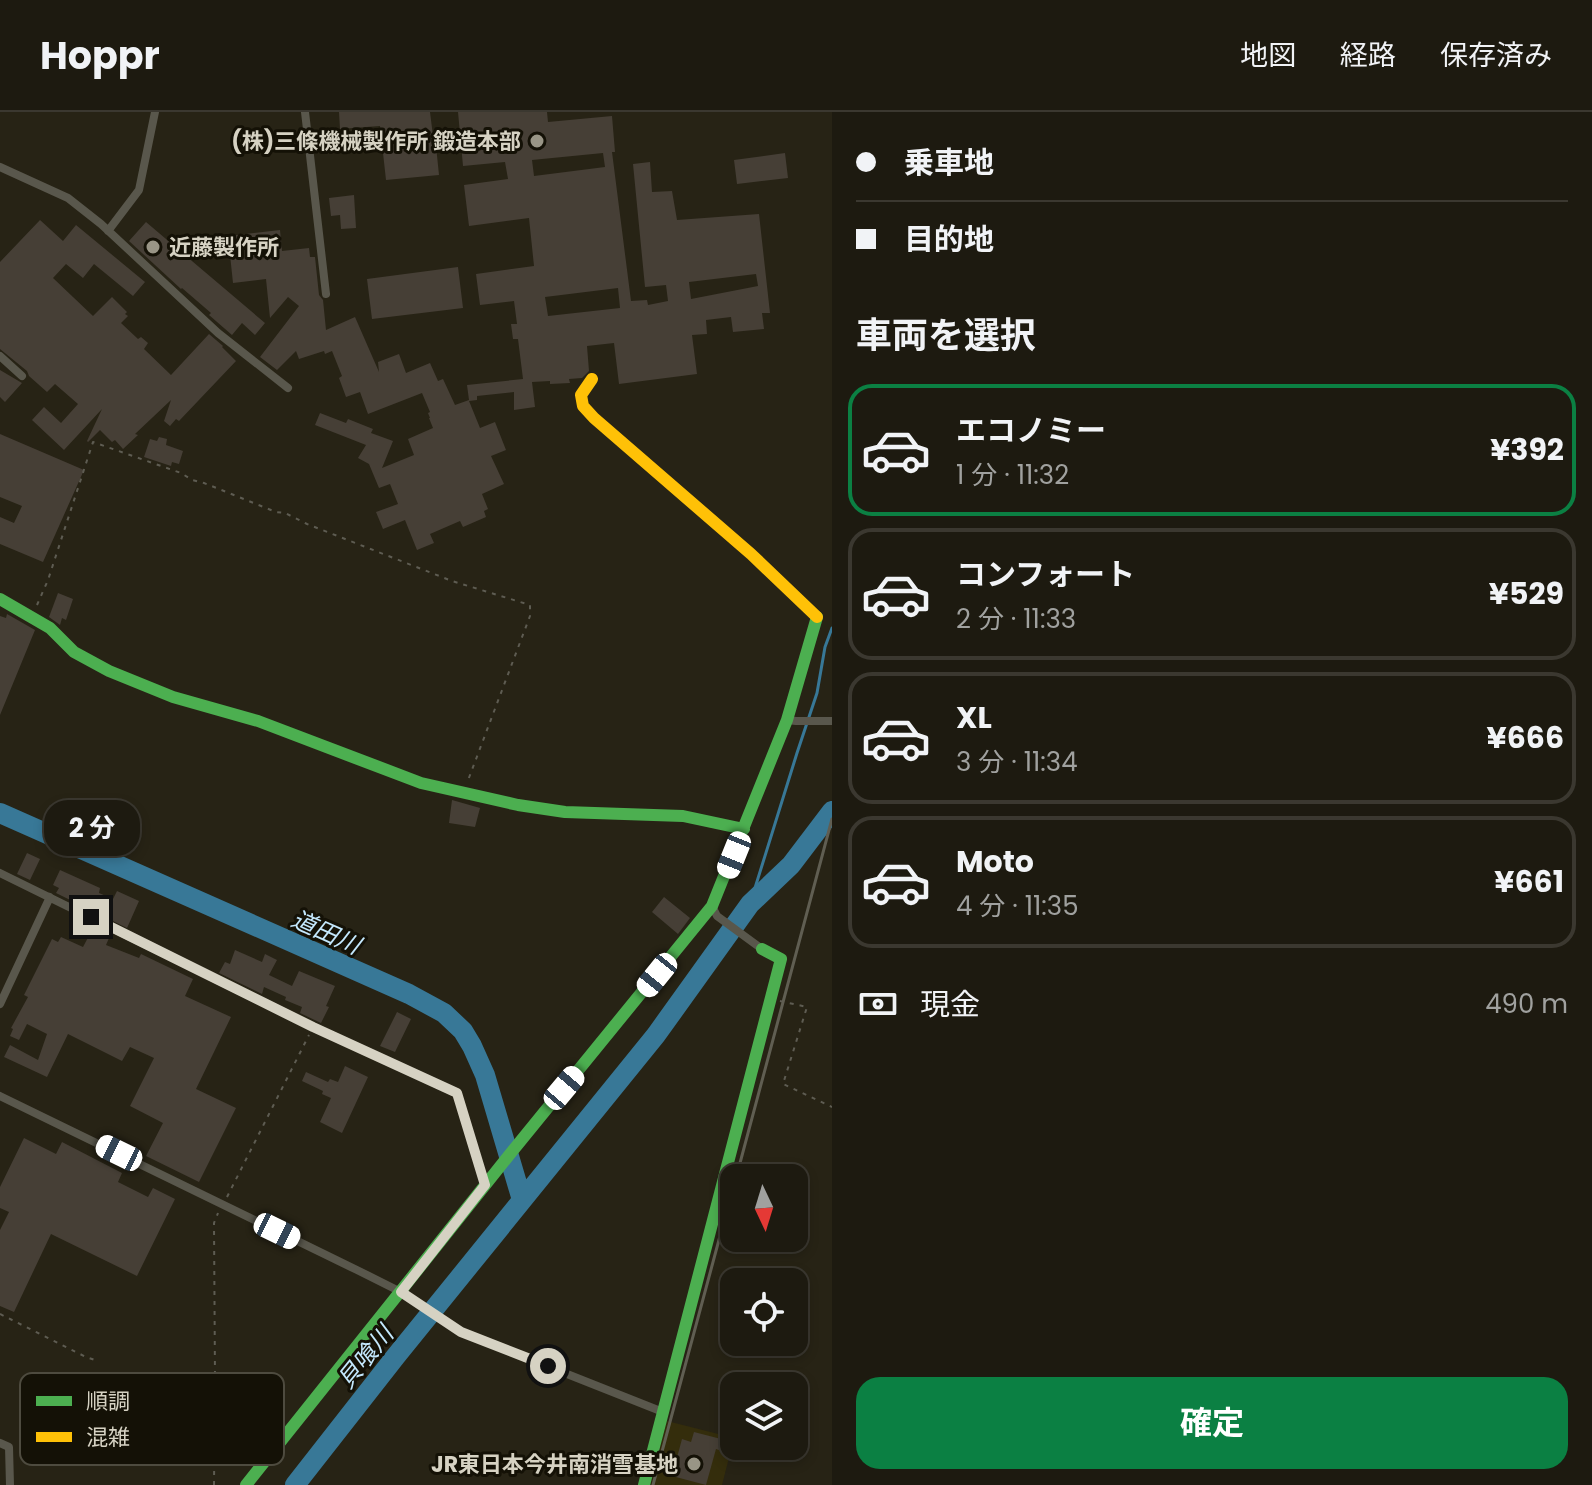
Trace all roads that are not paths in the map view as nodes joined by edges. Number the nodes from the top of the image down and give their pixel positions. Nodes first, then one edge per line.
1 (155, 112) edge
2 (305, 112) edge
3 (0, 167) edge
4 (108, 231) junction
5 (326, 294) dead end
6 (0, 356) edge
7 (22, 376) dead end
8 (592, 379) dead end
9 (288, 388) dead end
10 (0, 599) edge
11 (791, 720) junction
12 (829, 721) edge
13 (744, 829) junction
14 (0, 873) edge
15 (50, 897) junction
16 (715, 911) junction
17 (762, 949) joint
18 (0, 1004) edge
19 (0, 1096) edge
20 (488, 1182) junction
21 (403, 1294) junction
22 (663, 1412) junction
23 (284, 1439) edge
24 (0, 1443) edge
25 (262, 1465) edge
26 (10, 1485) edge
27 (246, 1485) edge
28 (644, 1485) edge

1 - 4 street
2 - 5 street
3 - 4 street
4 - 9 street
6 - 7 street
8 - 11 street
10 - 13 street
11 - 12 street
11 - 13 street
13 - 16 street
14 - 15 street
15 - 18 street
15 - 20 street
16 - 17 street
16 - 20 street
17 - 22 street
19 - 21 street
20 - 21 street
21 - 22 street
21 - 23 street
22 - 28 street
24 - 26 street
25 - 27 street

